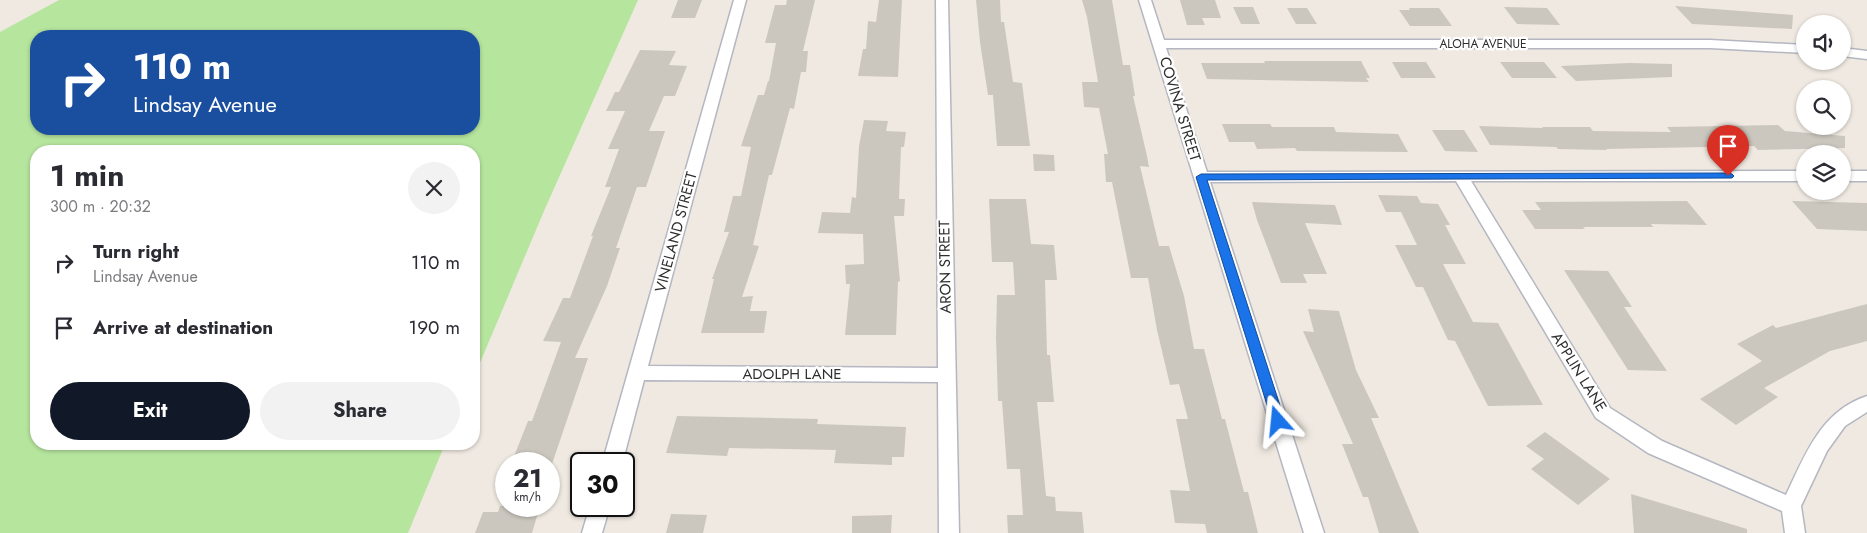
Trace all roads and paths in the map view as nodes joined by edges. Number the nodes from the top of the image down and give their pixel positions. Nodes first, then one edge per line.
1 (740, 0) edge
2 (942, 0) edge
3 (1145, 0) edge
4 (1160, 44) junction
5 (1796, 49) edge
6 (1851, 53) edge
7 (1867, 55) edge
8 (1796, 176) edge
9 (1851, 176) edge
10 (1867, 176) edge
11 (1201, 177) junction
12 (1461, 177) junction
13 (638, 373) junction
14 (946, 375) junction
15 (1867, 403) edge
16 (615, 452) edge
17 (1791, 506) junction
18 (597, 517) edge
19 (592, 533) edge
20 (949, 533) edge
21 (1314, 533) edge
22 (1795, 533) edge

1 - 13 street, VINELAND STREET
2 - 14 street, ARON STREET
3 - 4 street, COVINA STREET
4 - 5 street, ALOHA AVENUE
4 - 11 street, COVINA STREET
6 - 7 street
8 - 12 street
9 - 10 street
11 - 12 street
11 - 21 street, COVINA STREET
12 - 17 street, APPLIN LANE
13 - 14 street, ADOLPH LANE
13 - 16 street, VINELAND STREET
14 - 20 street, ARON STREET
15 - 17 street
17 - 22 street
18 - 19 street

